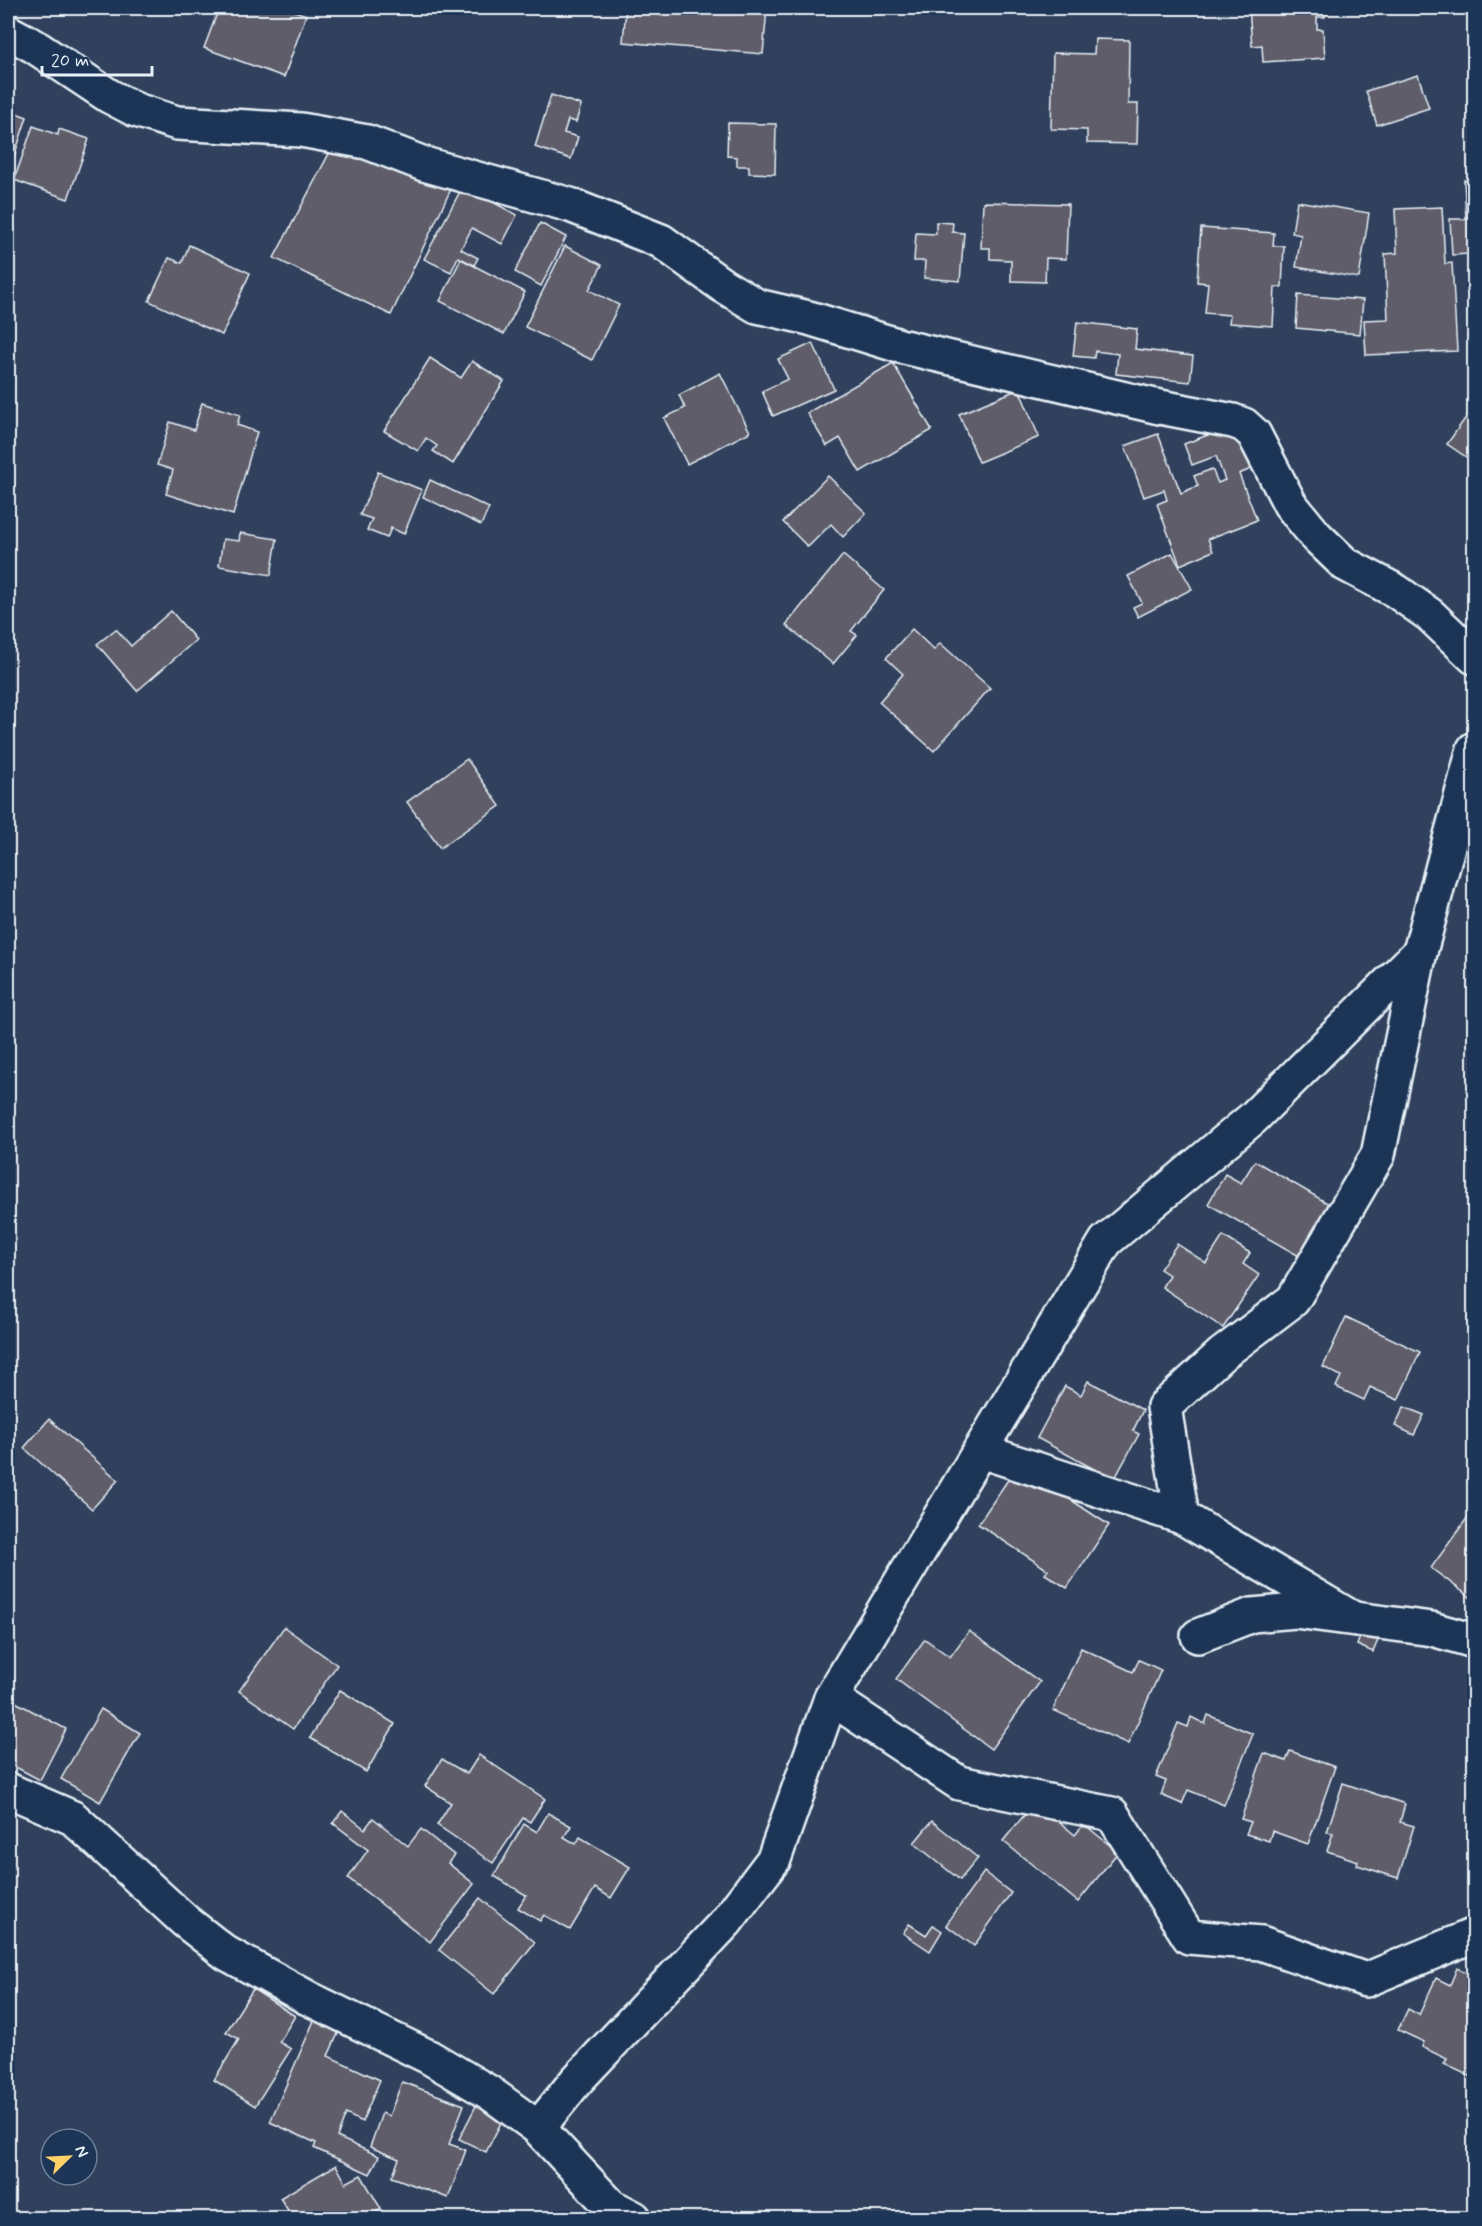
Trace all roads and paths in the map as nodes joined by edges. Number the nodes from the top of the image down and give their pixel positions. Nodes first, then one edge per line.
1 (8, 32) edge
2 (1474, 657) edge
3 (1474, 749) edge
4 (1420, 952) junction
5 (981, 1451) junction
6 (1182, 1517) junction
7 (1352, 1618) junction
8 (1198, 1636) dead end
9 (1474, 1641) edge
10 (831, 1698) junction
11 (8, 1790) edge
12 (1474, 1935) edge
13 (538, 2127) junction
14 (634, 2218) edge

1 - 2 street
3 - 4 street
4 - 5 street
4 - 6 street
5 - 6 street
5 - 10 street
6 - 7 street
7 - 8 street
7 - 9 street
10 - 12 street
10 - 13 street
11 - 13 street
13 - 14 street

